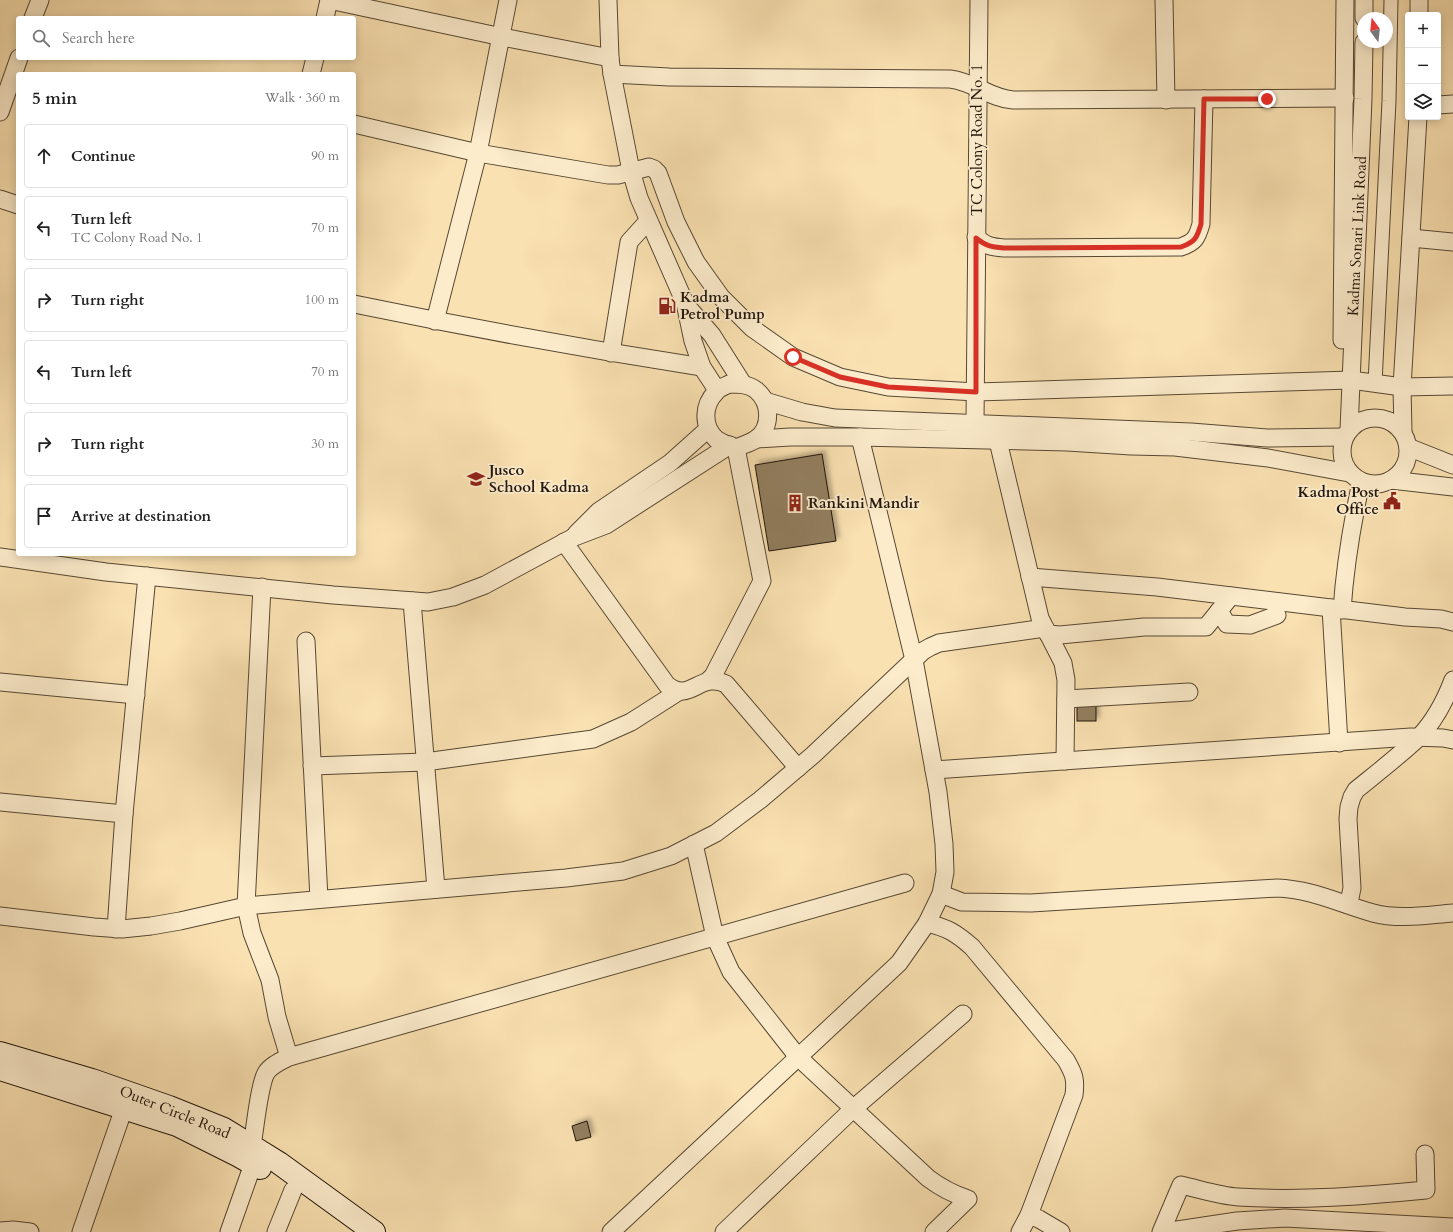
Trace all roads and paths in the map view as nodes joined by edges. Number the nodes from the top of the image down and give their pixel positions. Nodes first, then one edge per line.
1 (40, 0) edge
2 (329, 0) edge
3 (508, 0) edge
4 (608, 0) edge
5 (979, 0) edge
6 (1164, 0) edge
7 (1345, 0) edge
8 (1364, 0) edge
9 (1391, 0) edge
10 (1418, 0) edge
11 (1364, 12) edge
12 (1419, 12) edge
13 (34, 16) edge
14 (325, 16) edge
15 (502, 37) junction
16 (1364, 48) edge
17 (18, 60) edge
18 (314, 60) edge
19 (611, 66) junction
20 (312, 72) edge
21 (977, 87) junction
22 (1345, 98) junction
23 (1204, 99) junction
24 (1166, 100) junction
25 (1441, 104) edge
26 (1453, 104) edge
27 (0, 112) edge
28 (1418, 120) edge
29 (356, 124) edge
30 (478, 153) junction
31 (631, 171) junction
32 (0, 199) edge
33 (16, 204) edge
34 (648, 221) junction
35 (976, 238) junction
36 (1411, 238) junction
37 (1453, 242) edge
38 (685, 303) junction
39 (356, 304) edge
40 (435, 321) junction
41 (611, 353) junction
42 (702, 366) junction
43 (1346, 380) junction
44 (1376, 383) junction
45 (744, 384) junction
46 (1453, 386) edge
47 (1402, 387) junction
48 (717, 390) junction
49 (976, 392) junction
50 (765, 401) junction
51 (975, 423) junction
52 (708, 429) junction
53 (1346, 433) junction
54 (860, 438) junction
55 (756, 439) junction
56 (1405, 439) junction
57 (998, 441) junction
58 (733, 447) junction
59 (1453, 465) edge
60 (1355, 477) junction
61 (1392, 480) junction
62 (1453, 487) edge
63 (568, 540) junction
64 (0, 557) edge
65 (148, 576) junction
66 (1030, 577) junction
67 (262, 587) junction
68 (1231, 596) junction
69 (412, 601) junction
70 (1336, 609) junction
71 (1219, 611) junction
72 (1277, 615) dead end
73 (1453, 622) edge
74 (1047, 631) junction
75 (306, 641) dead end
76 (914, 660) junction
77 (1453, 680) edge
78 (708, 681) junction
79 (0, 682) edge
80 (678, 692) junction
81 (1189, 692) dead end
82 (136, 695) junction
83 (1066, 699) junction
84 (1418, 737) junction
85 (1453, 740) edge
86 (1339, 743) junction
87 (1065, 761) junction
88 (425, 762) junction
89 (312, 766) junction
90 (798, 768) junction
91 (934, 770) junction
92 (0, 802) edge
93 (124, 814) junction
94 (694, 844) junction
95 (905, 883) dead end
96 (436, 889) junction
97 (940, 894) junction
98 (319, 899) junction
99 (1346, 904) junction
100 (246, 906) junction
101 (1453, 913) edge
102 (0, 916) edge
103 (927, 923) junction
104 (116, 929) junction
105 (715, 937) junction
106 (963, 1014) dead end
107 (0, 1053) edge
108 (289, 1057) junction
109 (798, 1057) junction
110 (0, 1069) edge
111 (124, 1108) junction
112 (854, 1108) junction
113 (1425, 1154) dead end
114 (253, 1155) junction
115 (293, 1190) junction
116 (1029, 1215) junction
117 (1453, 1226) edge
118 (733, 1230) edge
119 (0, 1231) edge
120 (30, 1232) edge
121 (81, 1232) edge
122 (229, 1232) edge
123 (276, 1232) edge
124 (353, 1232) edge
125 (374, 1232) edge
126 (610, 1232) edge
127 (934, 1232) edge
128 (1020, 1232) edge
129 (1061, 1232) edge
130 (1161, 1232) edge
131 (1164, 1232) edge

1 - 13 street
2 - 14 street
2 - 15 street
3 - 15 street
4 - 19 street
5 - 21 street, TC Colony Road No. 1
6 - 24 street
7 - 22 street
8 - 11 street
9 - 44 street
10 - 12 street
15 - 19 street
15 - 30 street
16 - 43 street, Kadma Sonari Link Road
17 - 27 street
18 - 20 street
19 - 21 street
19 - 31 street
21 - 24 street
21 - 35 street, TC Colony Road No. 1
22 - 23 street
22 - 43 street
23 - 24 street
23 - 35 street
25 - 26 street
28 - 36 street
29 - 30 street
30 - 31 street
30 - 40 street
31 - 34 street
31 - 49 street
32 - 33 street
34 - 38 street
34 - 41 street
35 - 49 street, TC Colony Road No. 1
36 - 37 street
36 - 47 street
38 - 42 street
38 - 45 street
39 - 40 street
40 - 41 street
41 - 42 street
42 - 48 street
43 - 44 street
43 - 49 street
43 - 53 street, Kadma Sonari Link Road
44 - 47 street
45 - 48 street
45 - 50 street
46 - 47 street
47 - 56 street
48 - 52 street
49 - 51 street, TC Colony Road No. 1
50 - 51 street
50 - 55 street
51 - 53 street
52 - 58 street
52 - 63 street
53 - 56 street
53 - 60 street
54 - 55 street
54 - 57 street
54 - 76 street
55 - 58 street
56 - 59 street
56 - 61 street
57 - 60 street
57 - 66 street
58 - 63 street
58 - 78 street
60 - 61 street
60 - 70 street
61 - 62 street
63 - 69 street
63 - 80 street
64 - 65 street
65 - 67 street
65 - 82 street
66 - 68 street
66 - 74 street
67 - 69 street
67 - 100 street
68 - 70 street
68 - 71 street
69 - 88 street
70 - 73 street
70 - 86 street
71 - 72 street
71 - 74 street
74 - 76 street
74 - 83 street
75 - 89 street
76 - 90 street
76 - 91 street
77 - 84 street
78 - 80 street
78 - 90 street
79 - 82 street
80 - 88 street
81 - 83 street
82 - 93 street
83 - 87 street
84 - 85 street
84 - 86 street
84 - 99 street
86 - 87 street
87 - 91 street
88 - 89 street
88 - 96 street
89 - 98 street
90 - 94 street
91 - 97 street
92 - 93 street
93 - 104 street
94 - 96 street
94 - 105 street
95 - 105 street
96 - 98 street
97 - 99 street
97 - 103 street
98 - 100 street
99 - 101 street
100 - 104 street
100 - 108 street
102 - 104 street
103 - 109 street
103 - 116 street
105 - 108 street
105 - 109 street
106 - 112 street
107 - 114 main road, Outer Circle Road
108 - 114 street
109 - 112 street
109 - 126 street
110 - 111 main road, Outer Circle Road
111 - 114 main road, Outer Circle Road
111 - 121 street
112 - 118 street
112 - 127 street
113 - 130 street
114 - 115 main road, Outer Circle Road
114 - 122 street
114 - 125 main road, Outer Circle Road
115 - 123 street
115 - 124 main road, Outer Circle Road
116 - 128 street
116 - 129 street
117 - 131 street
119 - 120 street

